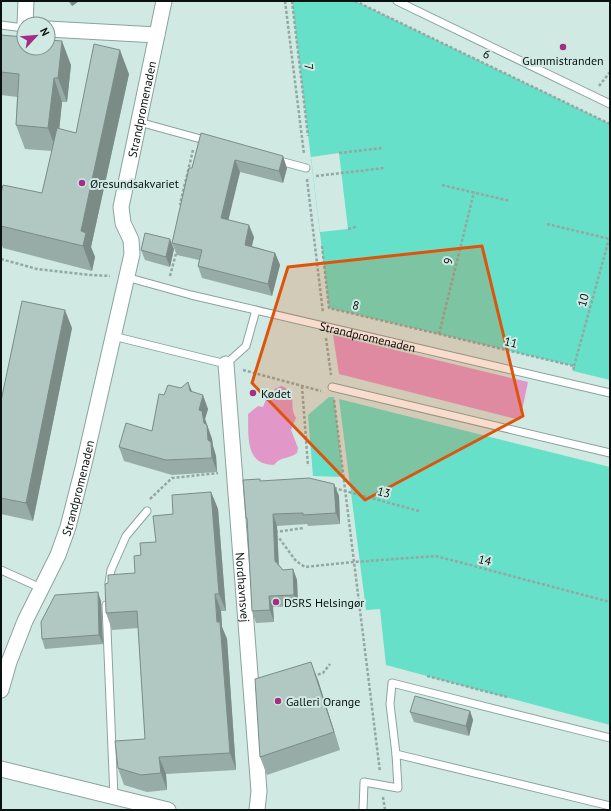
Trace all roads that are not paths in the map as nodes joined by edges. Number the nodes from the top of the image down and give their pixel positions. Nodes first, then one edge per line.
1 (26, 1) edge
2 (164, 1) edge
3 (397, 1) edge
4 (25, 16) edge
5 (1, 25) edge
6 (16, 27) edge
7 (56, 29) edge
8 (157, 35) junction
9 (610, 104) edge
10 (139, 122) junction
11 (218, 144) edge
12 (269, 158) edge
13 (306, 168) road end
14 (126, 277) junction
15 (256, 310) junction
16 (113, 336) junction
17 (226, 364) junction
18 (333, 393) road end
19 (610, 394) edge
20 (610, 453) edge
21 (146, 513) road end
22 (1, 570) edge
23 (41, 588) junction
24 (1, 687) edge
25 (610, 738) edge
26 (396, 754) junction
27 (1, 769) edge
28 (114, 797) junction
29 (610, 806) edge
30 (168, 810) edge
31 (257, 810) edge
32 (363, 810) edge

1 - 4 street
2 - 8 street, Strandpromenaden
3 - 9 lane
5 - 6 lane
7 - 8 street
8 - 10 street, Strandpromenaden
10 - 11 lane
10 - 14 street, Strandpromenaden
12 - 13 lane
14 - 15 lane, Strandpromenaden
14 - 16 street, Strandpromenaden
15 - 17 lane
15 - 19 lane, Strandpromenaden
16 - 17 lane
16 - 23 street, Strandpromenaden
17 - 31 street, Nordhavnsvej
18 - 20 lane
21 - 28 lane
22 - 23 lane
23 - 24 street, Strandpromenaden
25 - 26 lane
26 - 29 lane
26 - 32 lane
27 - 28 street
28 - 30 street

